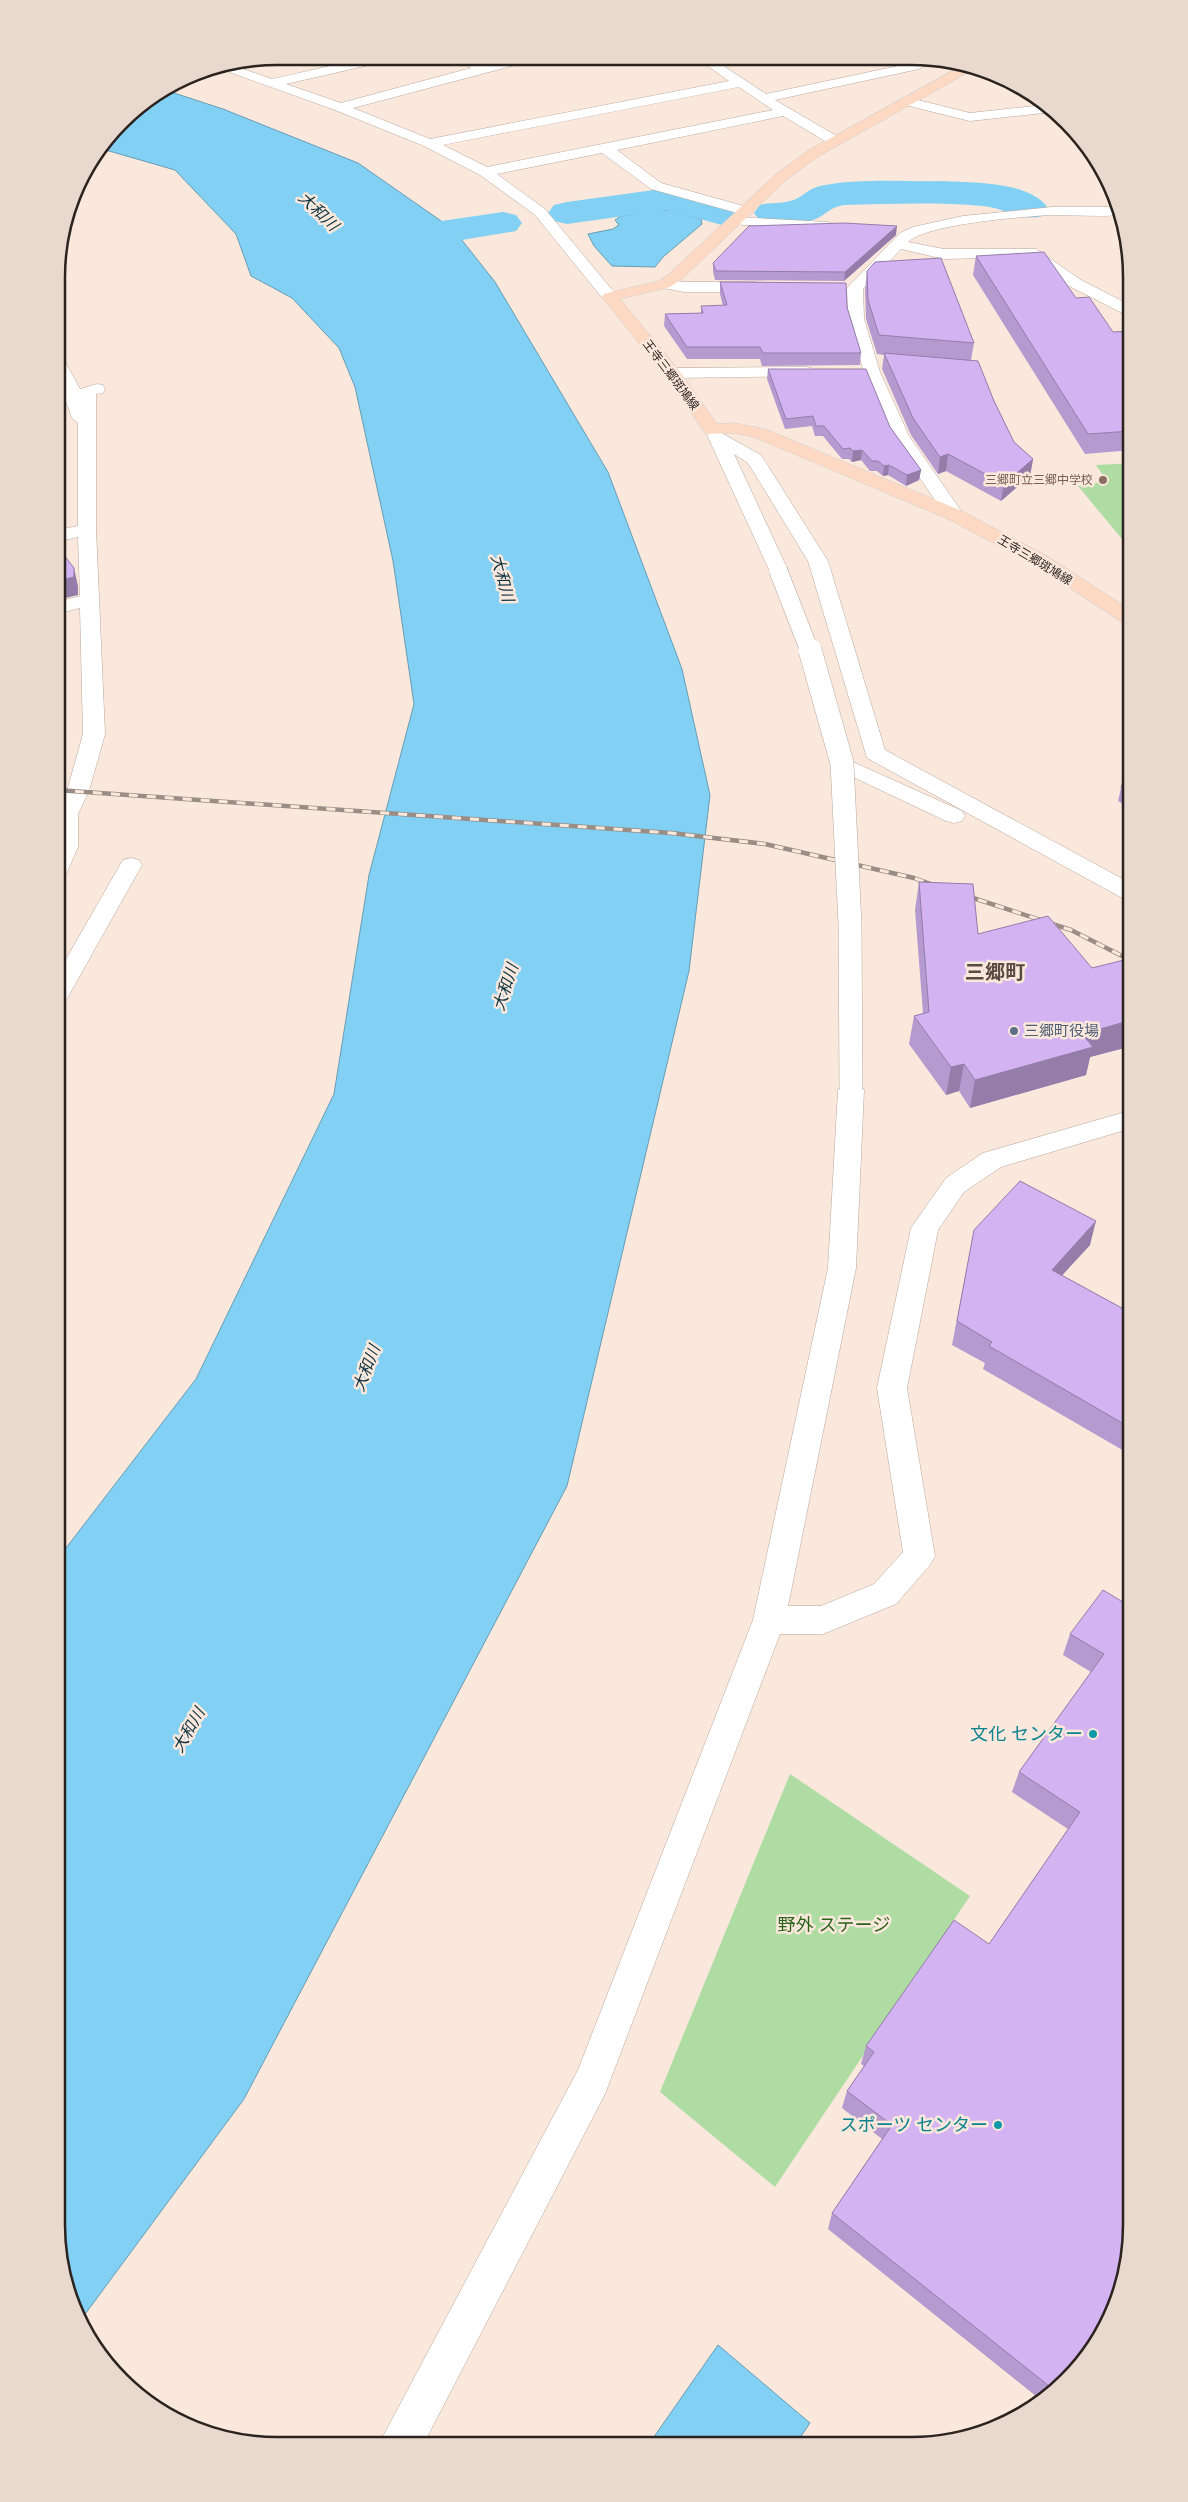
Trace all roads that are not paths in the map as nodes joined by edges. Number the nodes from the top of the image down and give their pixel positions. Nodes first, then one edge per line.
1 (351, 65) edge
2 (476, 65) edge
3 (498, 65) edge
4 (714, 65) edge
5 (919, 65) edge
6 (243, 68) edge
7 (482, 69) junction
8 (962, 71) edge
9 (272, 83) junction
10 (741, 83) junction
11 (764, 98) junction
12 (910, 102) junction
13 (340, 107) junction
14 (1039, 108) edge
15 (785, 112) junction
16 (835, 141) junction
17 (430, 143) junction
18 (605, 148) junction
19 (485, 172) junction
20 (746, 211) junction
21 (1113, 212) edge
22 (734, 221) junction
23 (840, 226) edge
24 (894, 227) edge
25 (918, 230) junction
26 (898, 244) junction
27 (664, 284) junction
28 (770, 287) edge
29 (836, 288) edge
30 (855, 288) junction
31 (610, 297) junction
32 (1123, 308) edge
33 (889, 362) edge
34 (871, 366) junction
35 (824, 372) edge
36 (853, 372) edge
37 (672, 373) junction
38 (65, 377) edge
39 (96, 390) dead end
40 (716, 434) junction
41 (87, 438) junction
42 (955, 515) junction
43 (87, 529) junction
44 (65, 534) edge
45 (90, 599) junction
46 (65, 606) edge
47 (1123, 614) edge
48 (842, 763) junction
49 (65, 810) edge
50 (131, 865) dead end
51 (1123, 889) edge
52 (1123, 900) edge
53 (65, 979) edge
54 (1123, 1122) edge
55 (769, 1620) junction
56 (404, 2437) edge

1 - 9 street
2 - 7 street
3 - 7 street
4 - 10 street
5 - 11 street
6 - 9 street
7 - 13 street
8 - 12 main road
9 - 13 street
10 - 11 street
10 - 17 street
11 - 15 street
12 - 14 street
12 - 16 main road
13 - 17 street
15 - 16 street
15 - 18 street
16 - 20 main road
17 - 19 street
18 - 19 street
18 - 20 street
19 - 31 street
20 - 22 main road
21 - 25 street
22 - 23 street
22 - 27 main road
24 - 25 street
25 - 26 street
26 - 30 street
26 - 32 street
27 - 28 street
27 - 31 main road
29 - 30 street
30 - 34 street
31 - 37 main road, 王寺三郷斑鳩線
33 - 34 street
34 - 36 street
34 - 42 street
35 - 37 street
37 - 40 main road, 王寺三郷斑鳩線
38 - 41 street
39 - 41 street
40 - 42 main road, 王寺三郷斑鳩線
40 - 48 street, bridge
40 - 51 street
41 - 43 street
42 - 47 main road, 王寺三郷斑鳩線
43 - 44 street
43 - 45 street
45 - 46 street
45 - 49 street
48 - 52 street
48 - 55 street, bridge
50 - 53 street
54 - 55 street
55 - 56 street

